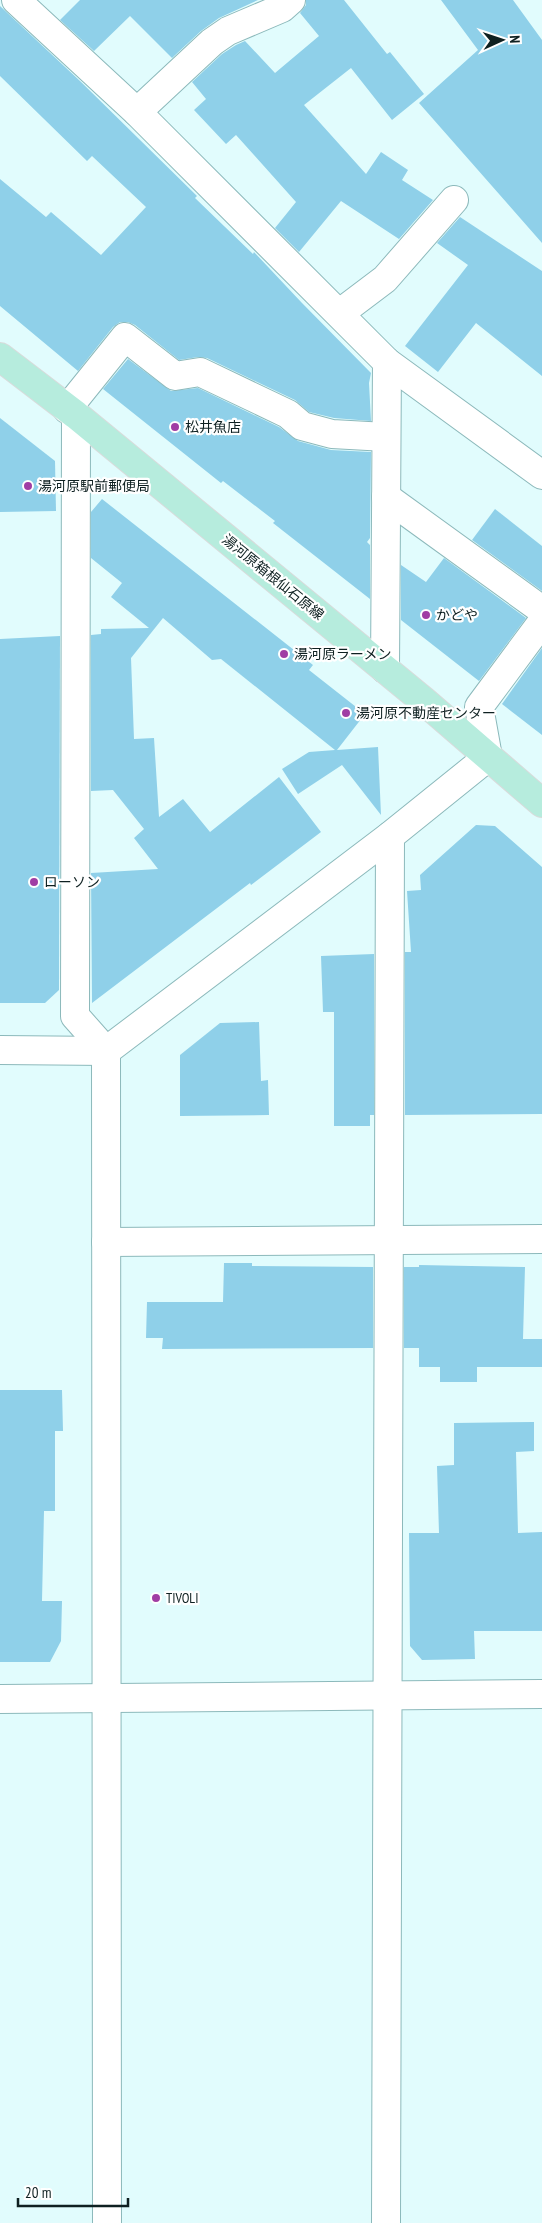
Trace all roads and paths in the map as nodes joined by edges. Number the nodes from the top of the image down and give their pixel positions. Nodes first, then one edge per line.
1 (16, 0) edge
2 (290, 0) edge
3 (137, 112) junction
4 (454, 200) dead end
5 (340, 313) junction
6 (0, 357) edge
7 (387, 362) junction
8 (71, 412) junction
9 (386, 437) junction
10 (542, 474) edge
11 (386, 497) junction
12 (542, 610) edge
13 (542, 622) edge
14 (385, 669) junction
15 (488, 756) junction
16 (542, 803) edge
17 (390, 836) junction
18 (0, 1050) edge
19 (106, 1052) junction
20 (542, 1239) edge
21 (389, 1240) junction
22 (106, 1242) junction
23 (542, 1694) edge
24 (388, 1696) junction
25 (107, 1698) junction
26 (0, 1699) edge
27 (107, 2223) edge
28 (386, 2223) edge

1 - 3 street
2 - 3 street
3 - 5 street
4 - 5 street
5 - 7 street
6 - 8 main road, 湯河原箱根仙石原線
7 - 9 street
7 - 10 street
8 - 9 street
8 - 14 main road, 湯河原箱根仙石原線
8 - 19 street
9 - 11 street
11 - 12 street
11 - 14 street
13 - 15 street
14 - 15 main road, 湯河原箱根仙石原線
15 - 16 main road, 湯河原箱根仙石原線
15 - 17 street
17 - 19 street
17 - 21 street
18 - 19 street
19 - 22 street
20 - 21 street
21 - 22 street
21 - 24 street
22 - 25 street
23 - 24 street
24 - 25 street
24 - 28 street
25 - 26 street
25 - 27 street

